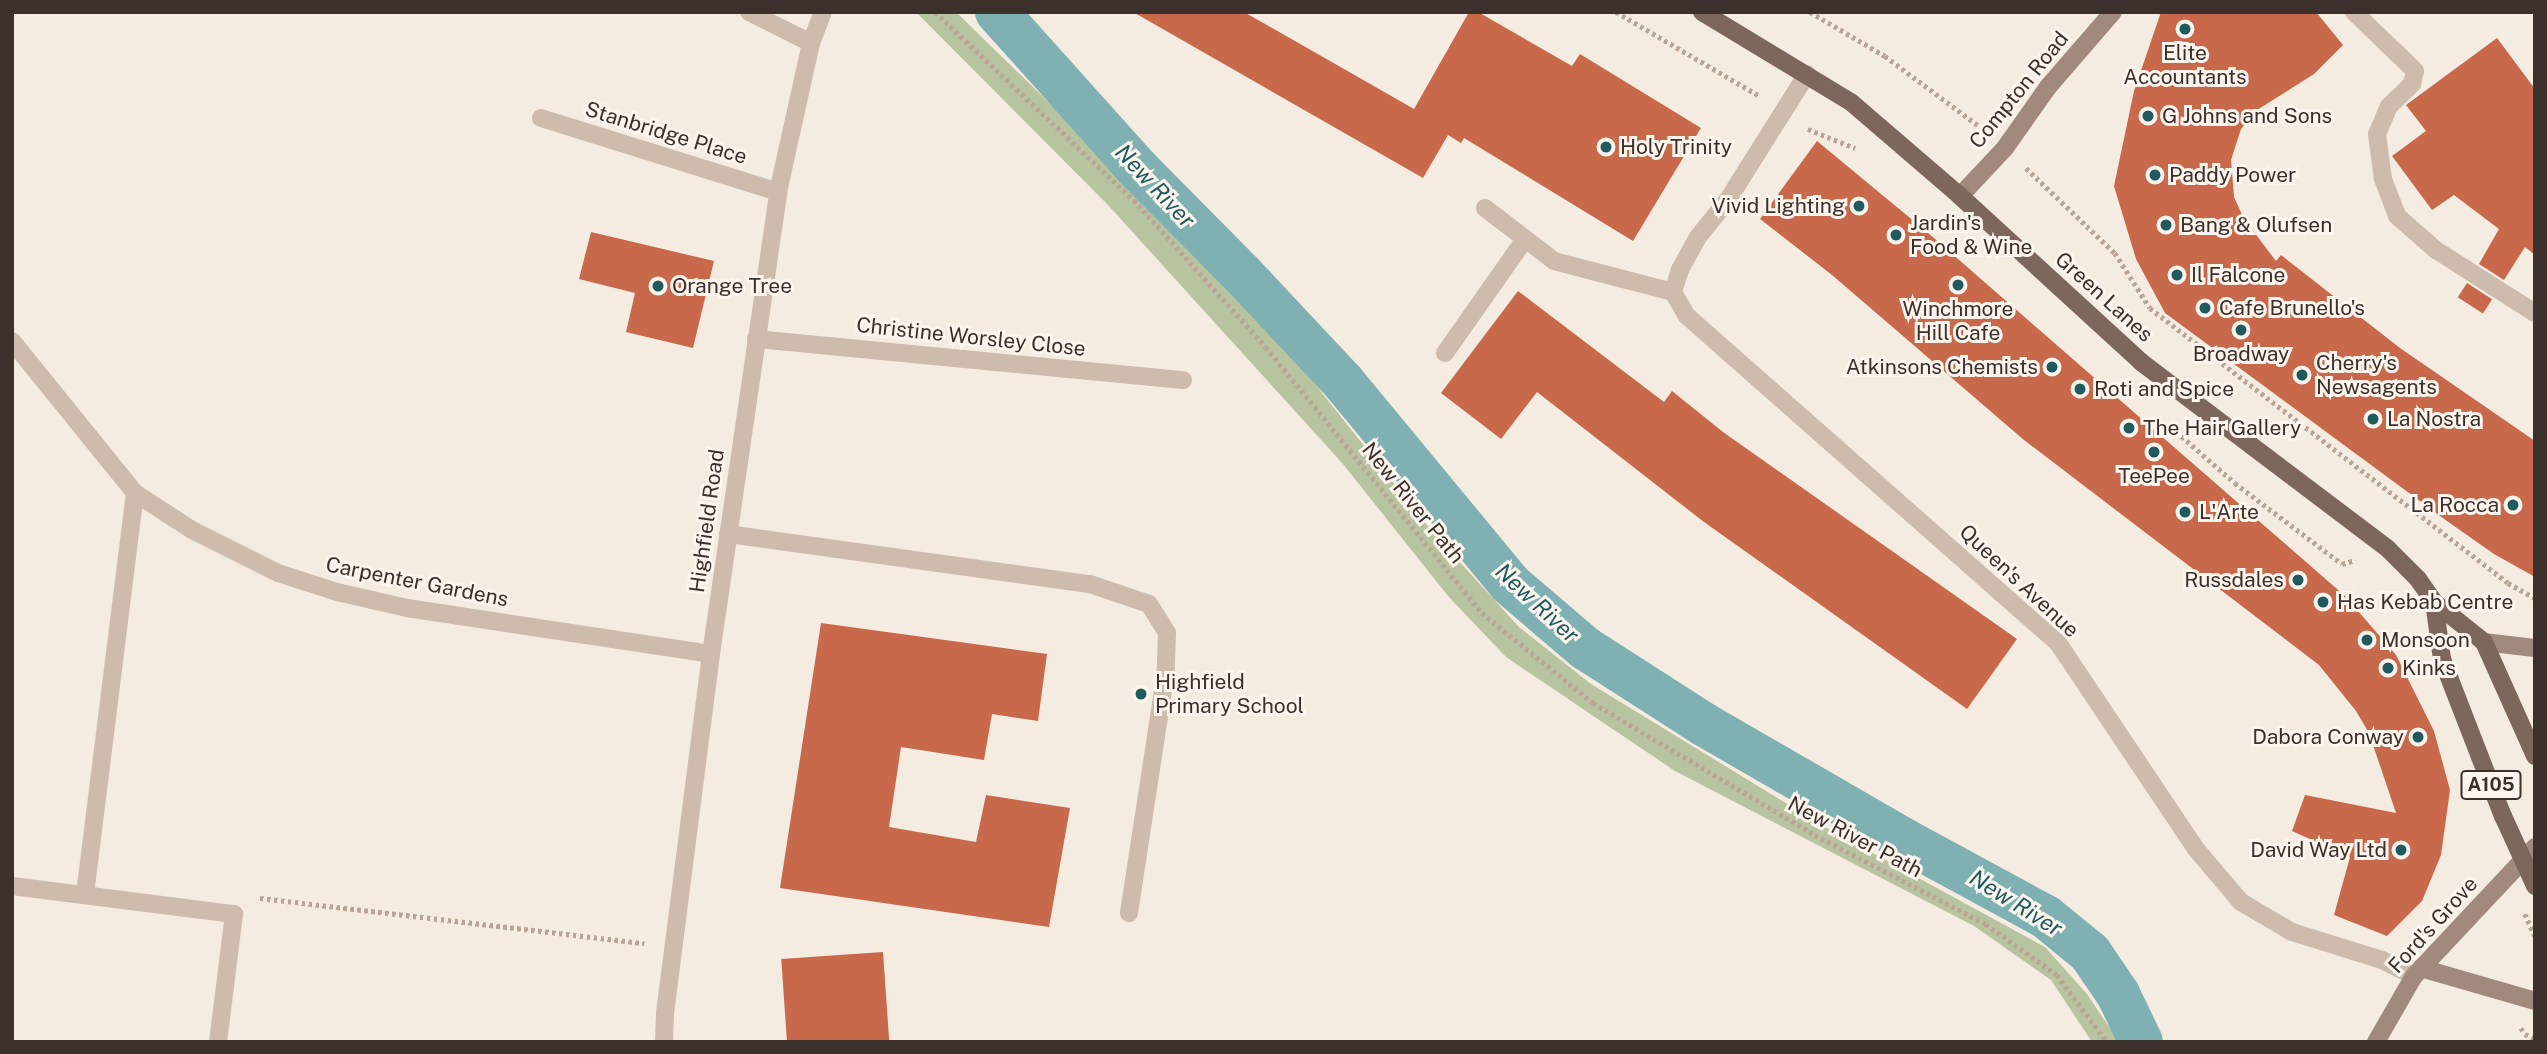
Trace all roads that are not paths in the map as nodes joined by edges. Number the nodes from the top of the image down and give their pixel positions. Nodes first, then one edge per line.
1 (750, 12) edge
2 (823, 12) edge
3 (1702, 12) edge
4 (2113, 12) edge
5 (2354, 12) edge
6 (811, 43) junction
7 (1807, 74) junction
8 (541, 118) dead end
9 (778, 191) junction
10 (1959, 195) junction
11 (1485, 208) dead end
12 (1525, 239) junction
13 (1673, 292) junction
14 (2535, 313) edge
15 (756, 339) junction
16 (12, 341) edge
17 (1446, 353) dead end
18 (1182, 380) dead end
19 (135, 492) junction
20 (728, 534) junction
21 (2434, 602) junction
22 (2484, 642) junction
23 (2535, 648) edge
24 (711, 654) junction
25 (2535, 757) edge
26 (2535, 847) edge
27 (2523, 862) junction
28 (12, 886) edge
29 (2535, 886) edge
30 (85, 894) junction
31 (1129, 913) dead end
32 (2418, 972) junction
33 (2535, 1001) edge
34 (218, 1042) edge
35 (664, 1042) edge
36 (2376, 1042) edge

1 - 6 street
2 - 6 street, Highfield Road
3 - 7 main road, Green Lanes / A105
4 - 10 street, Compton Road
5 - 14 street
6 - 9 street, Highfield Road
7 - 10 main road, Green Lanes / A105
7 - 13 street
8 - 9 street, Stanbridge Place
9 - 15 street, Highfield Road
10 - 21 main road, Green Lanes / A105
11 - 12 street
12 - 13 street
12 - 17 street
13 - 32 street, Queen's Avenue
15 - 18 street, Christine Worsley Close
15 - 20 street, Highfield Road
16 - 19 street, Carpenter Gardens
19 - 24 street, Carpenter Gardens
19 - 30 street
20 - 24 street, Highfield Road
20 - 31 street
21 - 22 main road, Green Lanes / A105
21 - 27 main road, Green Lanes / A105
22 - 23 street
22 - 25 main road, Green Lanes / A105
24 - 35 street, Highfield Road
26 - 27 street, Ford's Grove
27 - 29 main road, Green Lanes / A105
27 - 32 street, Ford's Grove
28 - 30 street
30 - 34 street
32 - 33 street
32 - 36 street, Ford's Grove

